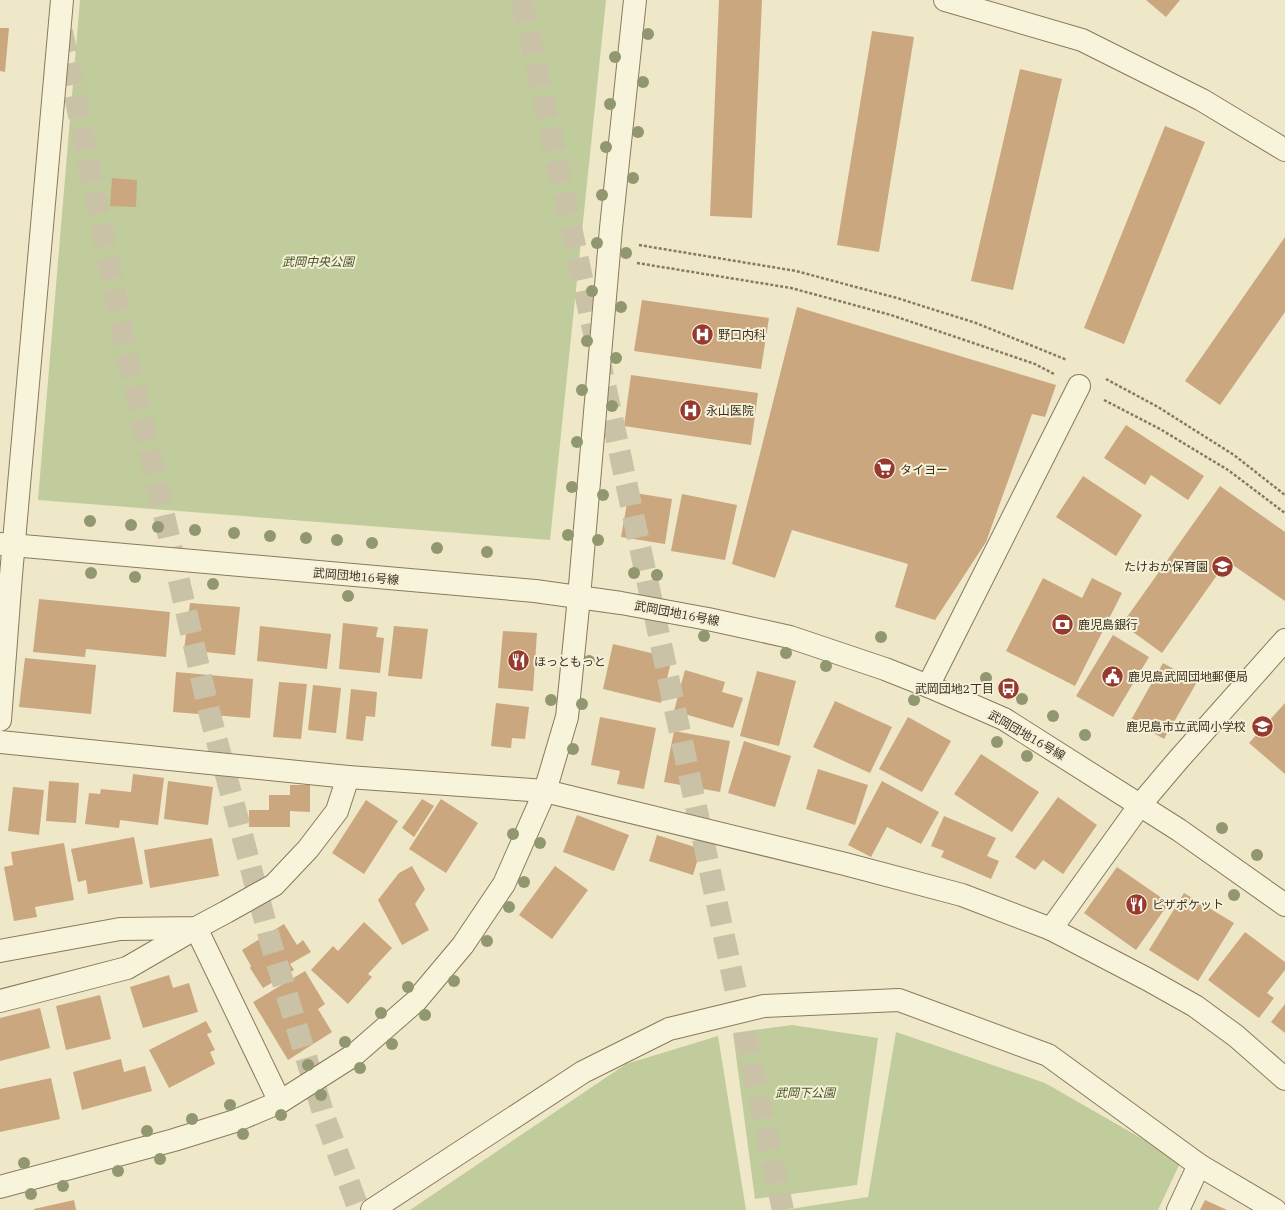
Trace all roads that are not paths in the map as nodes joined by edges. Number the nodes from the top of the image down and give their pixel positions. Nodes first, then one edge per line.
1 (62, 0) edge
2 (634, 0) edge
3 (945, 0) edge
4 (1285, 150) edge
5 (1079, 386) road end
6 (7, 545) edge
7 (579, 597) junction
8 (1285, 640) edge
9 (928, 686) junction
10 (0, 720) edge
11 (0, 742) edge
12 (348, 777) junction
13 (545, 791) junction
14 (1140, 805) junction
15 (1285, 905) edge
16 (196, 928) junction
17 (1051, 929) junction
18 (0, 952) edge
19 (0, 1001) edge
20 (1285, 1079) edge
21 (280, 1102) junction
22 (1199, 1165) junction
23 (0, 1188) edge
24 (372, 1210) edge
25 (1178, 1210) edge
26 (1275, 1210) edge

1 - 6 street
2 - 7 street
3 - 4 street
5 - 9 street
6 - 7 street, 武岡団地16号線
6 - 10 street
7 - 9 street, 武岡団地16号線
7 - 13 street
8 - 14 street
9 - 14 street, 武岡団地16号線
11 - 12 street
12 - 13 street
12 - 16 street
13 - 17 street
13 - 21 street
14 - 15 street, 武岡団地16号線
14 - 17 street
16 - 18 street
16 - 19 street
16 - 21 street
17 - 20 street
21 - 23 street
22 - 24 street
22 - 25 street
22 - 26 street

